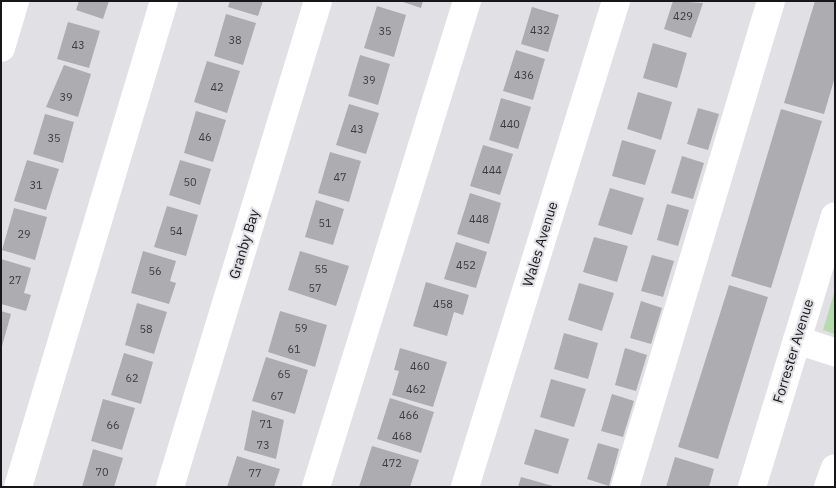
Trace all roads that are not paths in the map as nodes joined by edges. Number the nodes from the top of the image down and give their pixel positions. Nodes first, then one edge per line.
1 (15, 1) edge
2 (164, 1) edge
3 (318, 1) edge
4 (467, 1) edge
5 (616, 1) edge
6 (771, 1) edge
7 (1, 48) edge
8 (835, 216) edge
9 (797, 340) junction
10 (835, 352) edge
11 (835, 468) edge
12 (18, 487) edge
13 (170, 487) edge
14 (316, 487) edge
15 (465, 487) edge
16 (625, 487) edge
17 (752, 487) edge
18 (828, 487) edge

1 - 7 street
2 - 12 street
3 - 13 street, Granby Bay
4 - 14 street
5 - 15 street, Wales Avenue
6 - 16 street
8 - 9 street, Forrester Avenue
9 - 10 street
9 - 17 street, Forrester Avenue
11 - 18 street

